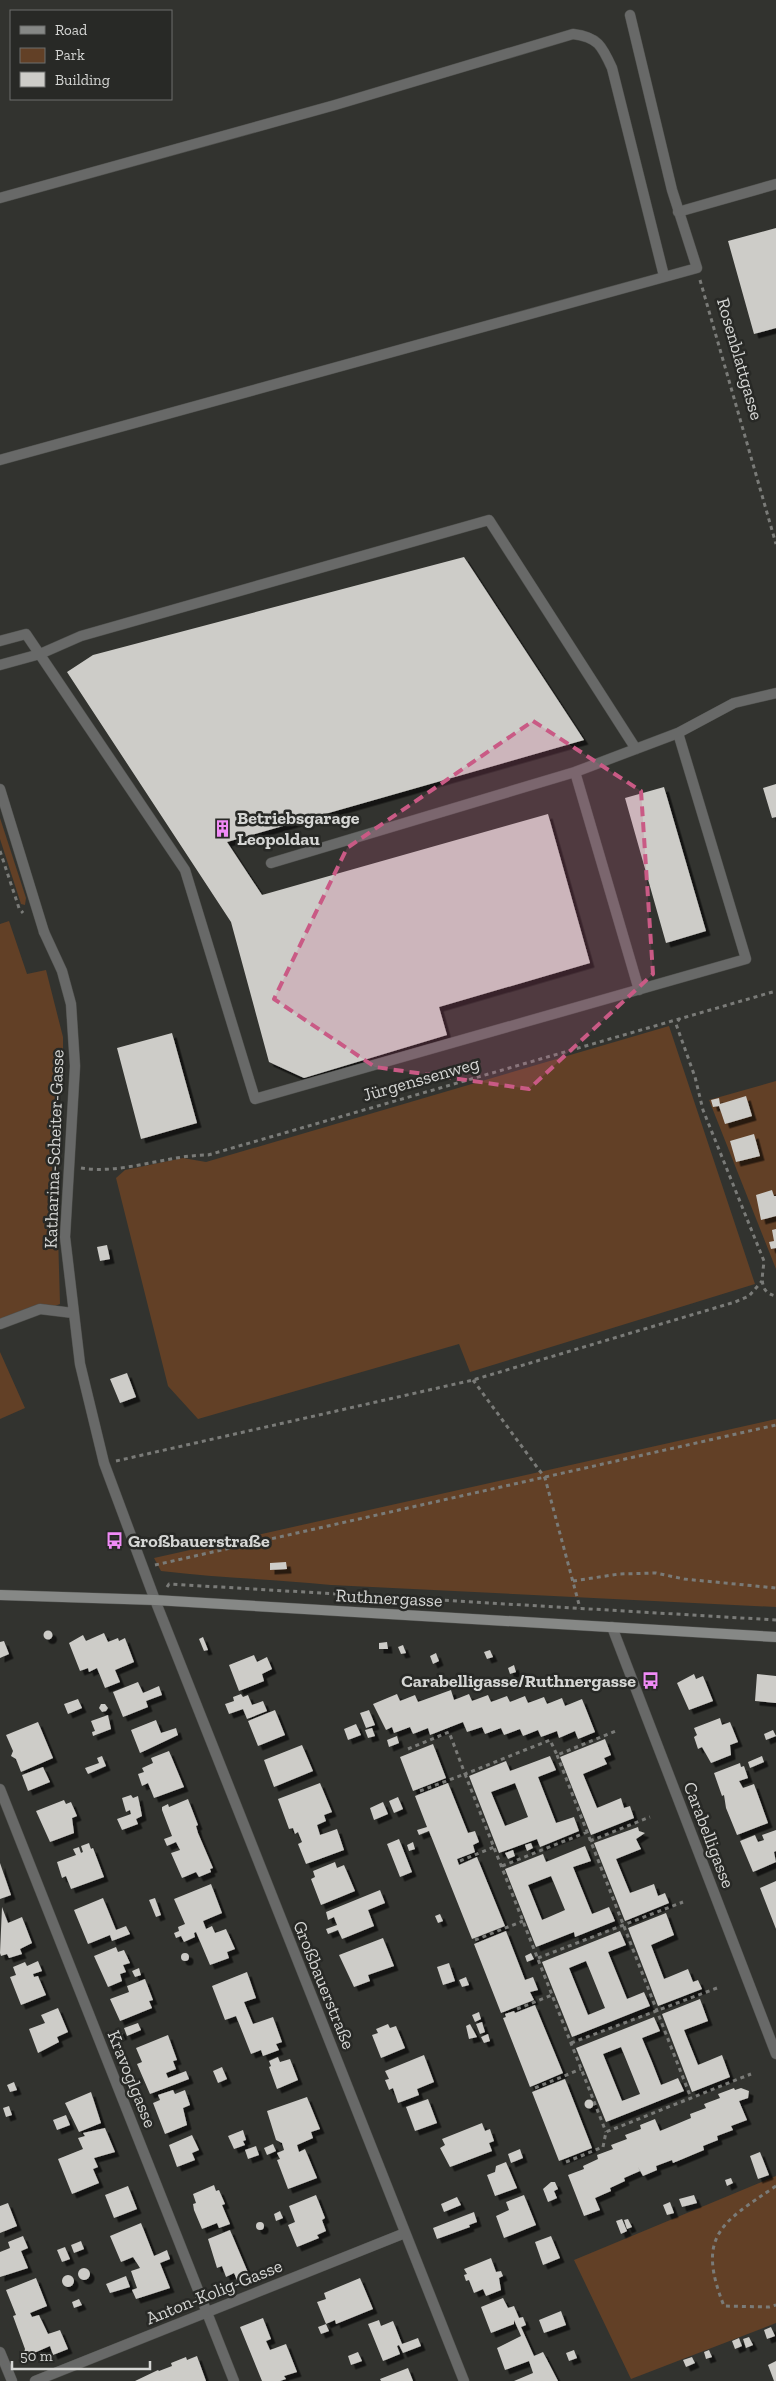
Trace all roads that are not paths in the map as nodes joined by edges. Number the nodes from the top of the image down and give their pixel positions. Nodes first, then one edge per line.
1 (630, 15) dead end
2 (776, 184) edge
3 (0, 198) edge
4 (678, 212) junction
5 (664, 276) junction
6 (0, 460) edge
7 (0, 641) edge
8 (40, 654) junction
9 (0, 665) edge
10 (776, 693) edge
11 (678, 733) junction
12 (636, 749) junction
13 (575, 772) junction
14 (0, 789) edge
15 (271, 863) dead end
16 (639, 990) junction
17 (73, 1312) junction
18 (0, 1324) edge
19 (0, 1596) edge
20 (155, 1600) junction
21 (612, 1627) junction
22 (776, 1637) edge
23 (0, 1789) edge
24 (776, 2054) edge
25 (405, 2233) junction
26 (207, 2312) junction
27 (0, 2352) edge
28 (12, 2381) edge
29 (35, 2381) edge
30 (234, 2381) edge
31 (464, 2381) edge

1 - 4 street
2 - 4 street
3 - 5 street
4 - 5 street
5 - 6 street
7 - 8 street
8 - 9 street
8 - 12 street
8 - 16 street
10 - 11 street
11 - 12 street
11 - 16 street
12 - 13 street
13 - 15 street
13 - 16 street
14 - 17 street, Katharina-Scheiter-Gasse
17 - 18 street
17 - 20 street, Katharina-Scheiter-Gasse
19 - 20 street, Ruthnergasse
20 - 21 street, Ruthnergasse
20 - 25 street, Großbauerstraße
21 - 22 street, Ruthnergasse
21 - 24 street, Carabelligasse
23 - 26 street, Kravoglgasse
25 - 26 street, Anton-Kolig-Gasse
25 - 31 street, Großbauerstraße
26 - 29 street, Anton-Kolig-Gasse
26 - 30 street, Kravoglgasse
27 - 28 street

